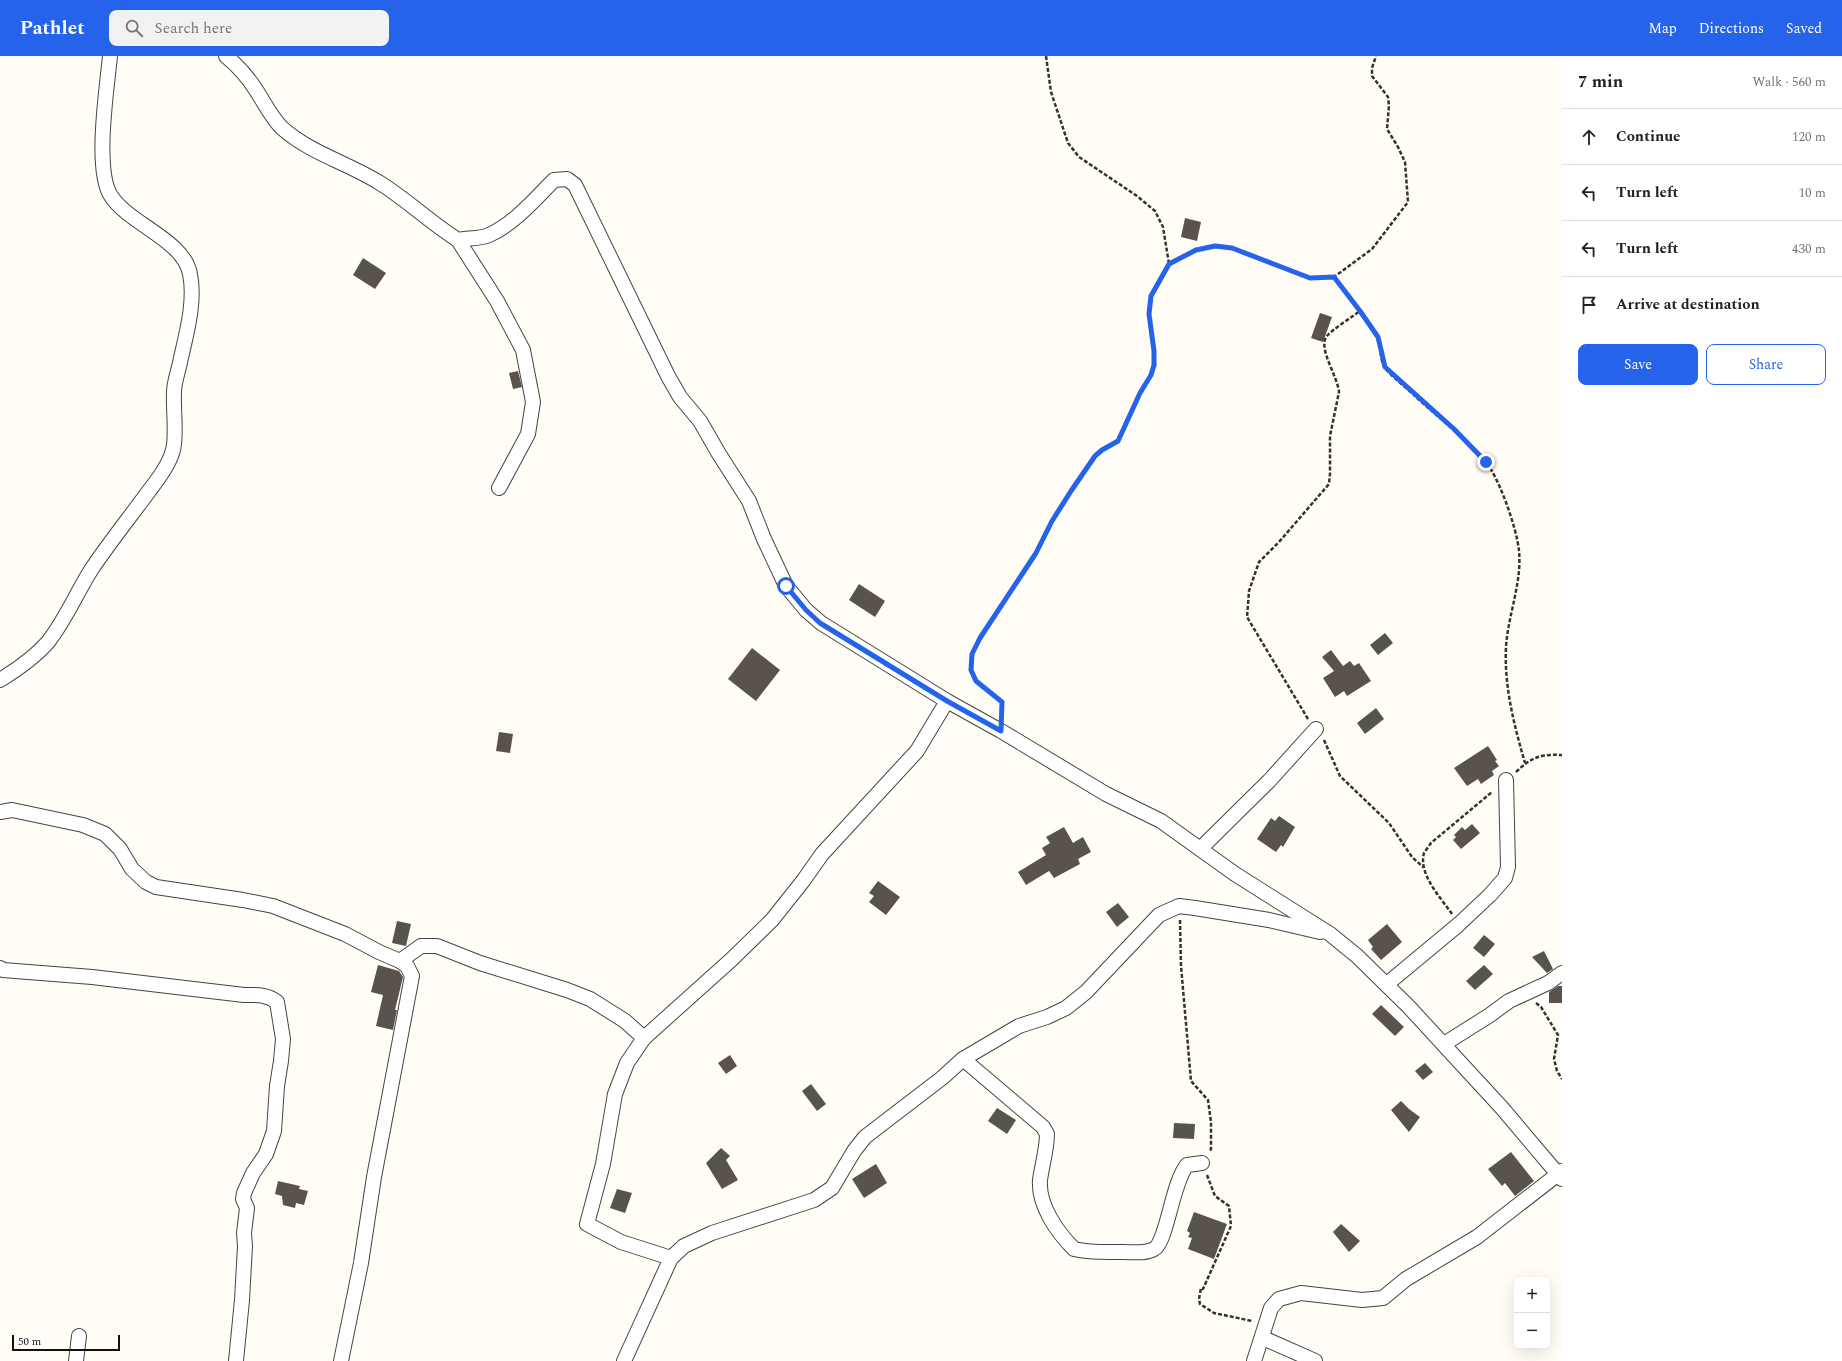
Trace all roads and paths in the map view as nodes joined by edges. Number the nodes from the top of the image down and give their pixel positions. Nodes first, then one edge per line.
1 (110, 56) edge
2 (226, 56) edge
3 (1046, 56) edge
4 (1376, 56) edge
5 (458, 240) junction
6 (1169, 264) junction
7 (1334, 277) junction
8 (1360, 311) junction
9 (499, 488) dead end
10 (0, 680) edge
11 (947, 701) junction
12 (1316, 729) junction
13 (1001, 731) junction
14 (1562, 755) edge
15 (1526, 763) junction
16 (1506, 780) junction
17 (0, 812) edge
18 (1200, 848) junction
19 (1423, 867) junction
20 (1179, 906) junction
21 (1458, 925) junction
22 (1330, 934) junction
23 (400, 961) junction
24 (0, 968) edge
25 (1562, 973) edge
26 (1387, 984) junction
27 (1526, 993) junction
28 (644, 1038) junction
29 (1444, 1044) junction
30 (963, 1059) junction
31 (1562, 1079) edge
32 (1202, 1163) junction
33 (1561, 1175) edge
34 (671, 1258) junction
35 (1267, 1324) junction
36 (79, 1336) dead end
37 (1263, 1338) junction
38 (76, 1361) edge
39 (236, 1361) edge
40 (341, 1361) edge
41 (624, 1361) edge
42 (1254, 1361) edge
43 (1315, 1361) edge

1 - 10 street
2 - 5 street
3 - 6 path
4 - 7 path
5 - 9 street
5 - 11 street
6 - 7 path
6 - 13 path
7 - 8 path
8 - 12 path
8 - 15 path
11 - 13 street
11 - 28 street
12 - 18 street
12 - 19 path
13 - 18 street
14 - 15 path
15 - 16 path
16 - 19 path
16 - 21 street
17 - 23 street
18 - 22 street
19 - 21 path
20 - 22 street
20 - 30 street
20 - 32 path
21 - 26 street
22 - 26 street
23 - 28 street
23 - 40 street
24 - 39 street
25 - 27 street
26 - 29 street
27 - 29 street
27 - 31 path
28 - 34 street
29 - 33 street
30 - 32 street
30 - 34 street
32 - 35 path
33 - 35 street
34 - 41 street
35 - 37 street
36 - 38 street
37 - 42 street
37 - 43 street

